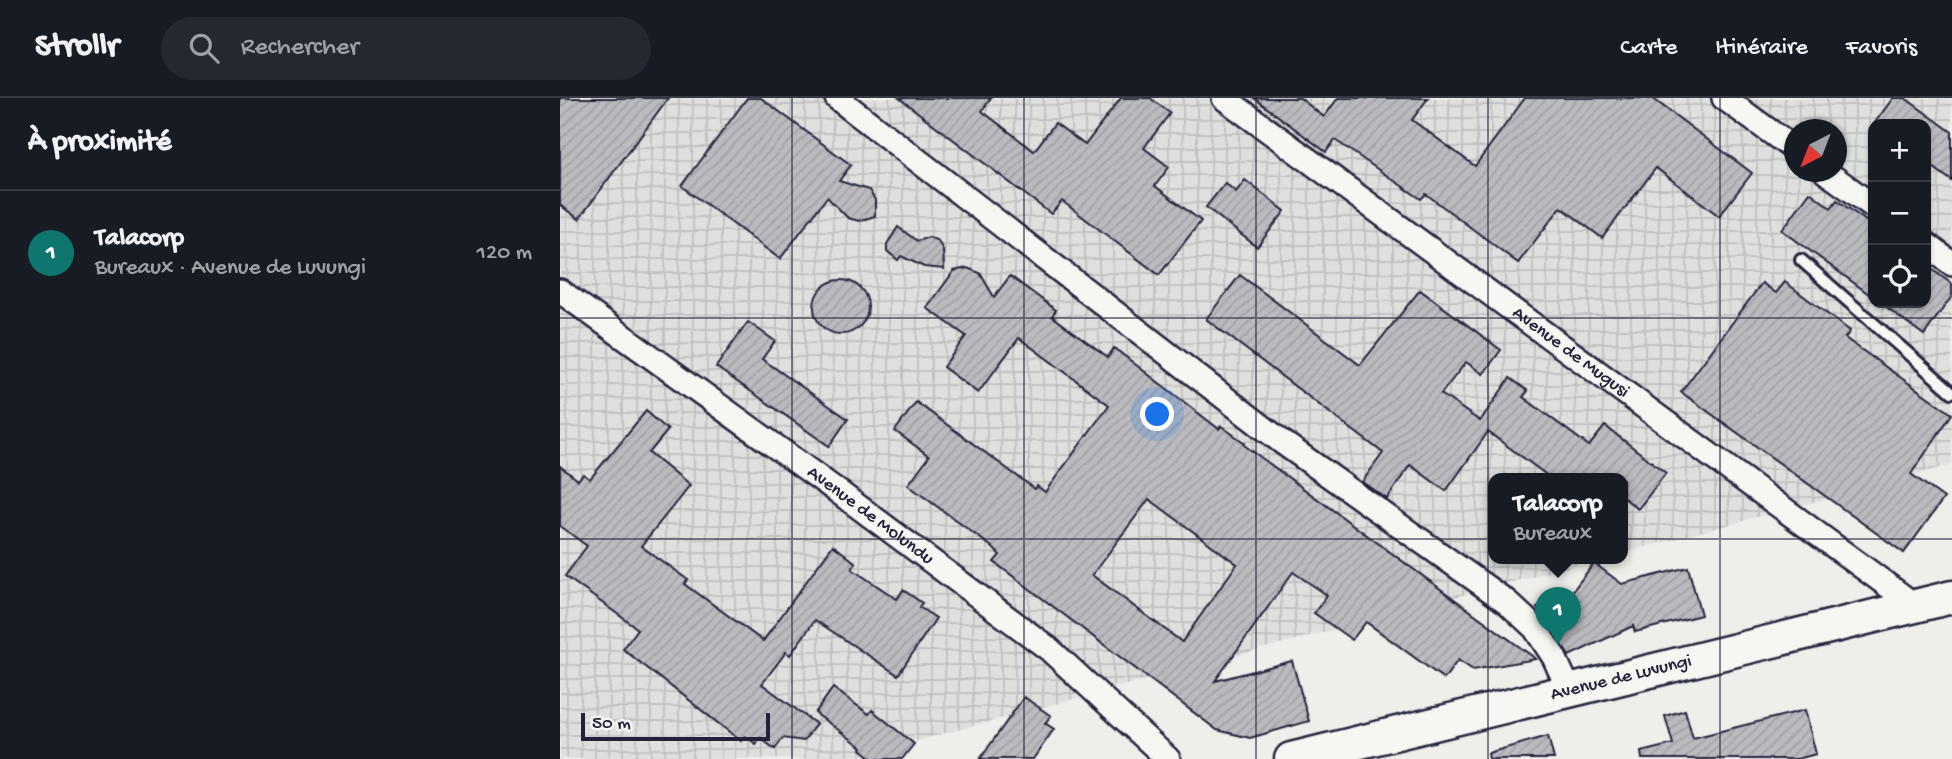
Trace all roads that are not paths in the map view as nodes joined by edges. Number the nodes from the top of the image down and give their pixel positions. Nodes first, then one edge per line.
1 (837, 98) edge
2 (1224, 98) edge
3 (1724, 98) edge
4 (1784, 142) edge
5 (1840, 182) edge
6 (1868, 202) edge
7 (1927, 245) edge
8 (1801, 260) dead end
9 (1952, 264) edge
10 (560, 291) edge
11 (1952, 392) edge
12 (1952, 597) edge
13 (1917, 607) junction
14 (1570, 692) junction
15 (1168, 759) edge
16 (1291, 759) edge

1 - 14 street
2 - 13 street, Avenue de Mugusi
3 - 4 street
5 - 6 street
7 - 9 street
8 - 11 lane
10 - 15 street, Avenue de Molundu
12 - 13 street, Avenue de Luvungi
13 - 14 street, Avenue de Luvungi
14 - 16 street, Avenue de Luvungi

